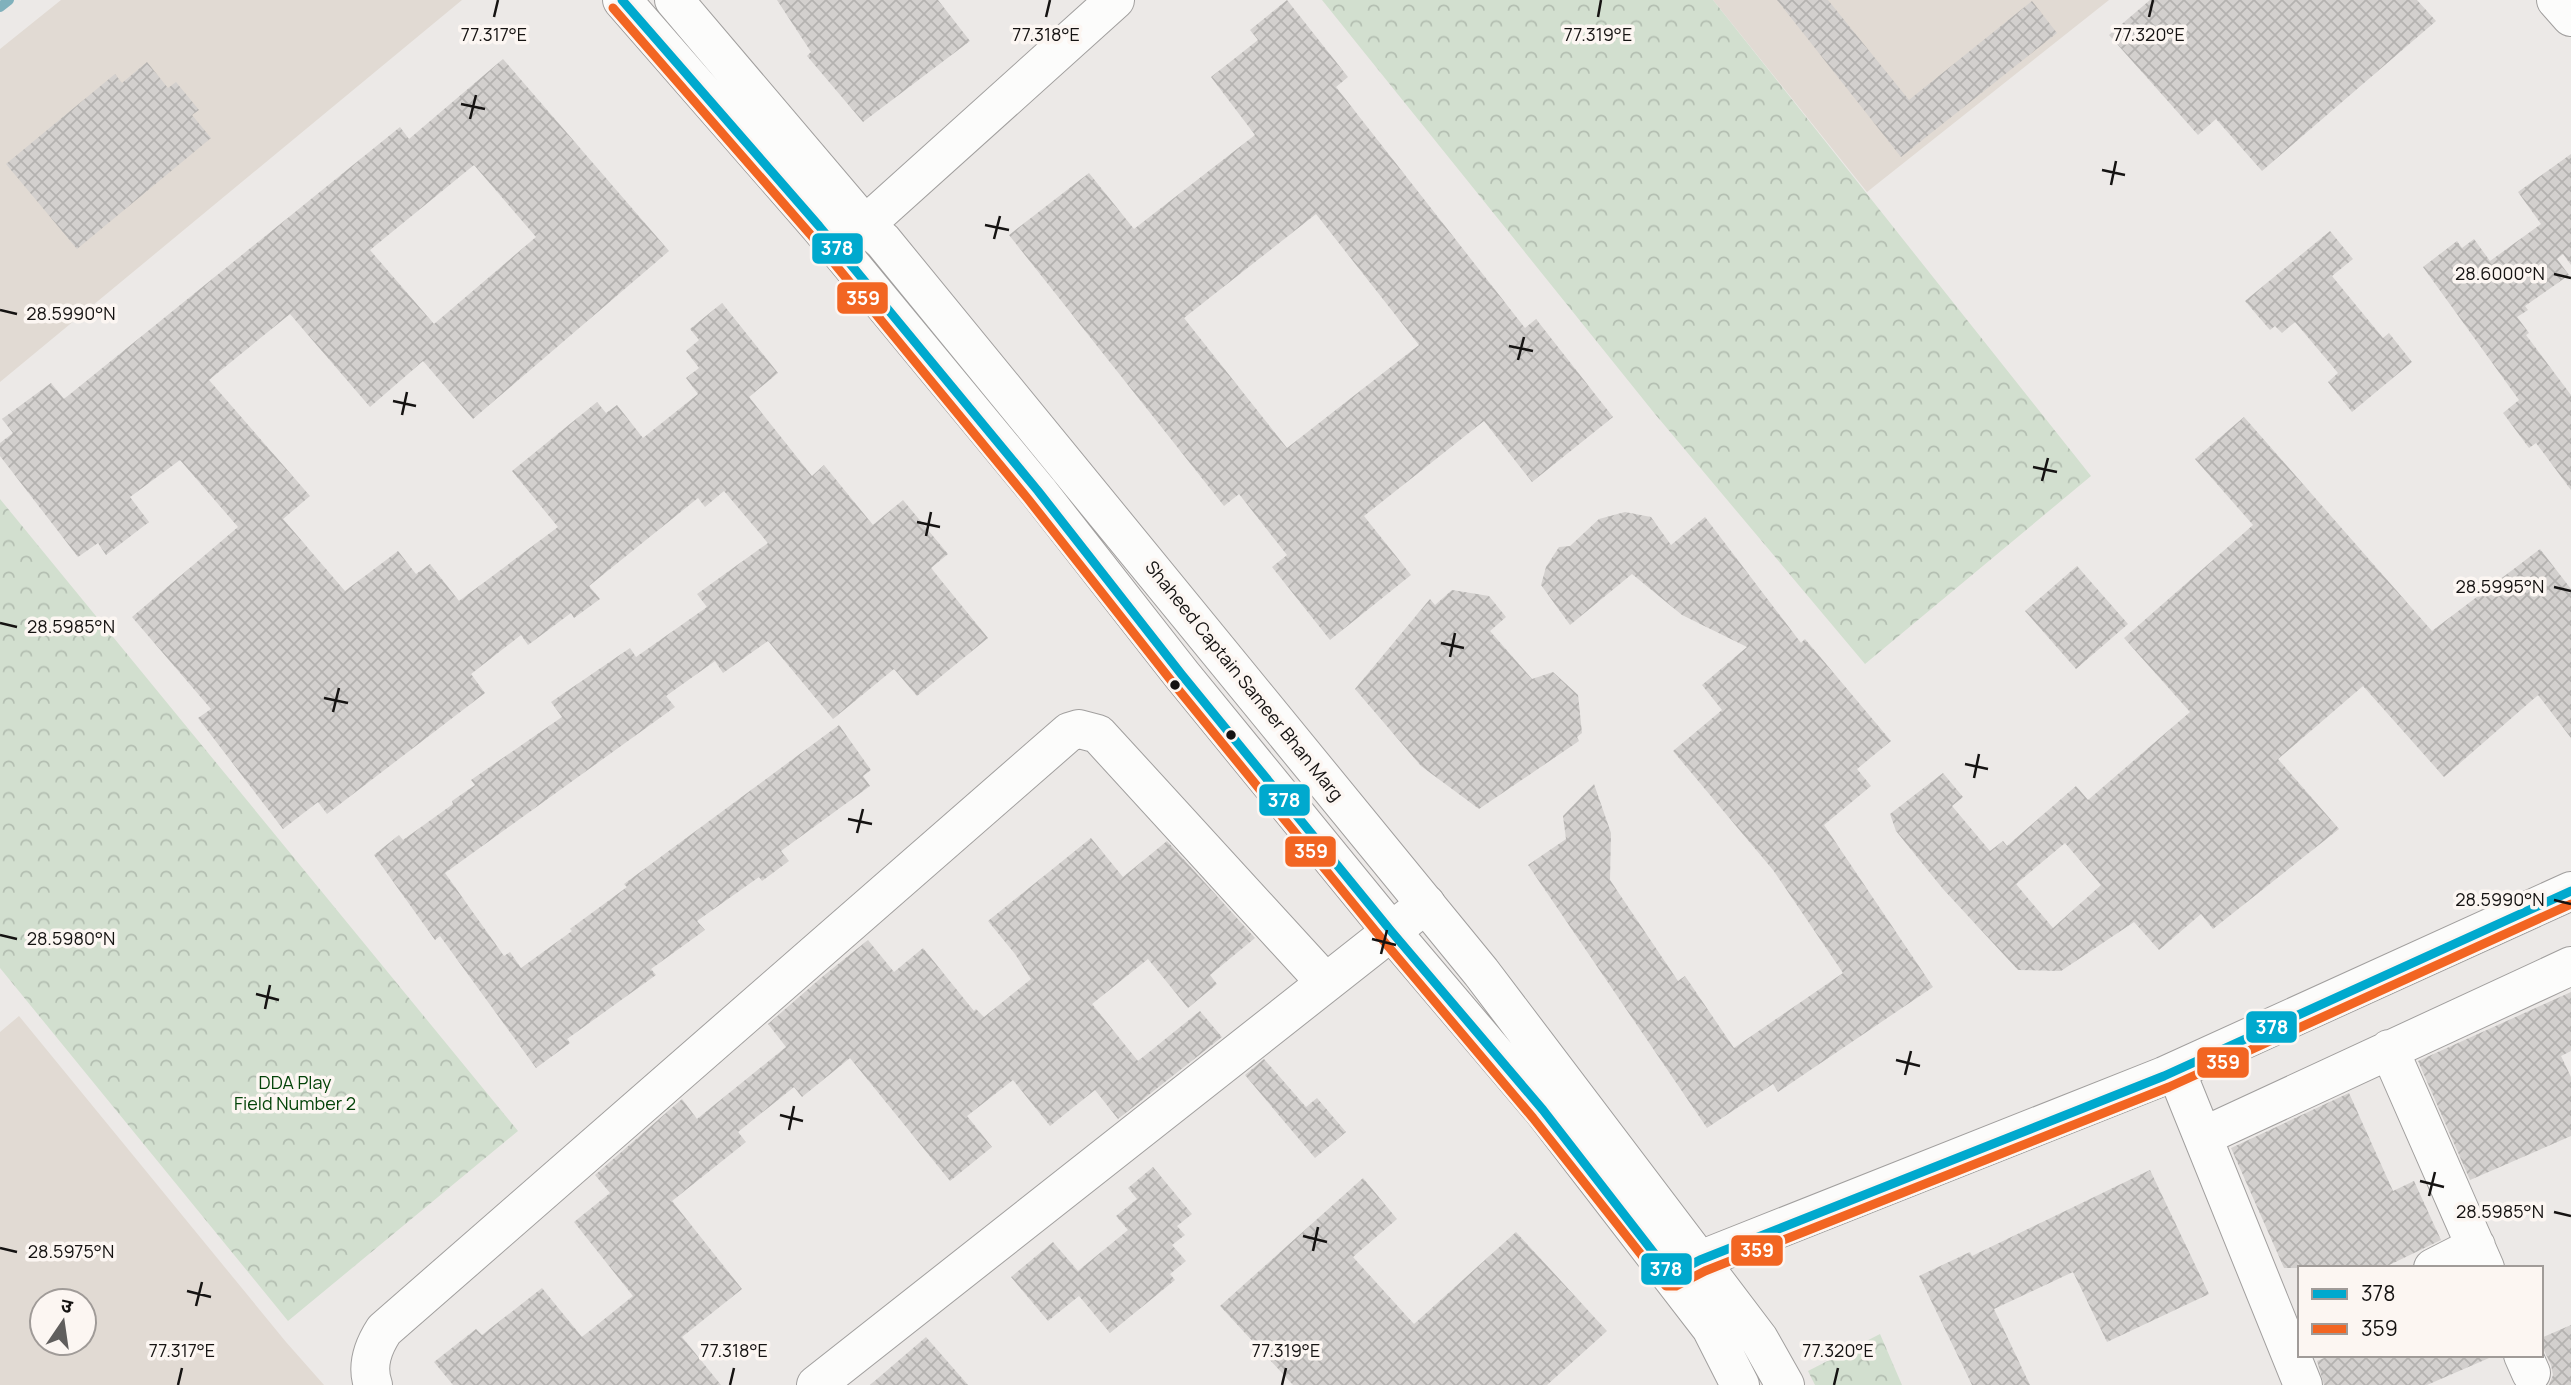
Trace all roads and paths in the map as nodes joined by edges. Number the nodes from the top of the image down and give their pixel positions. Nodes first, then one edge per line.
1 (622, 0) edge
2 (674, 0) edge
3 (1115, 0) edge
4 (2556, 0) edge
5 (2571, 17) edge
6 (865, 225) junction
7 (1068, 467) junction
8 (1038, 491) junction
9 (2571, 891) edge
10 (1426, 904) junction
11 (1391, 932) junction
12 (2571, 966) edge
13 (1326, 983) junction
14 (2389, 1049) junction
15 (2176, 1071) junction
16 (2203, 1136) junction
17 (2480, 1257) edge
18 (2442, 1266) edge
19 (1685, 1268) junction
20 (2292, 1339) edge
21 (373, 1385) edge
22 (816, 1385) edge
23 (1740, 1385) edge
24 (1785, 1385) edge
25 (2303, 1385) edge

1 - 8 street, Shaheed Captain Sameer Bhan Marg
2 - 6 street, Shaheed Captain Sameer Bhan Marg
3 - 6 street
4 - 5 street
6 - 7 street, Shaheed Captain Sameer Bhan Marg
7 - 8 street
7 - 10 street, Shaheed Captain Sameer Bhan Marg
8 - 11 street, Shaheed Captain Sameer Bhan Marg
9 - 15 street
10 - 11 street
10 - 19 street, Shaheed Captain Sameer Bhan Marg
11 - 13 street
11 - 19 street, Shaheed Captain Sameer Bhan Marg
12 - 14 street
13 - 21 street
13 - 22 street
14 - 16 street
14 - 17 street
15 - 16 street
15 - 19 street
16 - 20 street
17 - 18 street
19 - 23 street, Shaheed Captain Sameer Bhan Marg
19 - 24 street, Shaheed Captain Sameer Bhan Marg
20 - 25 street

